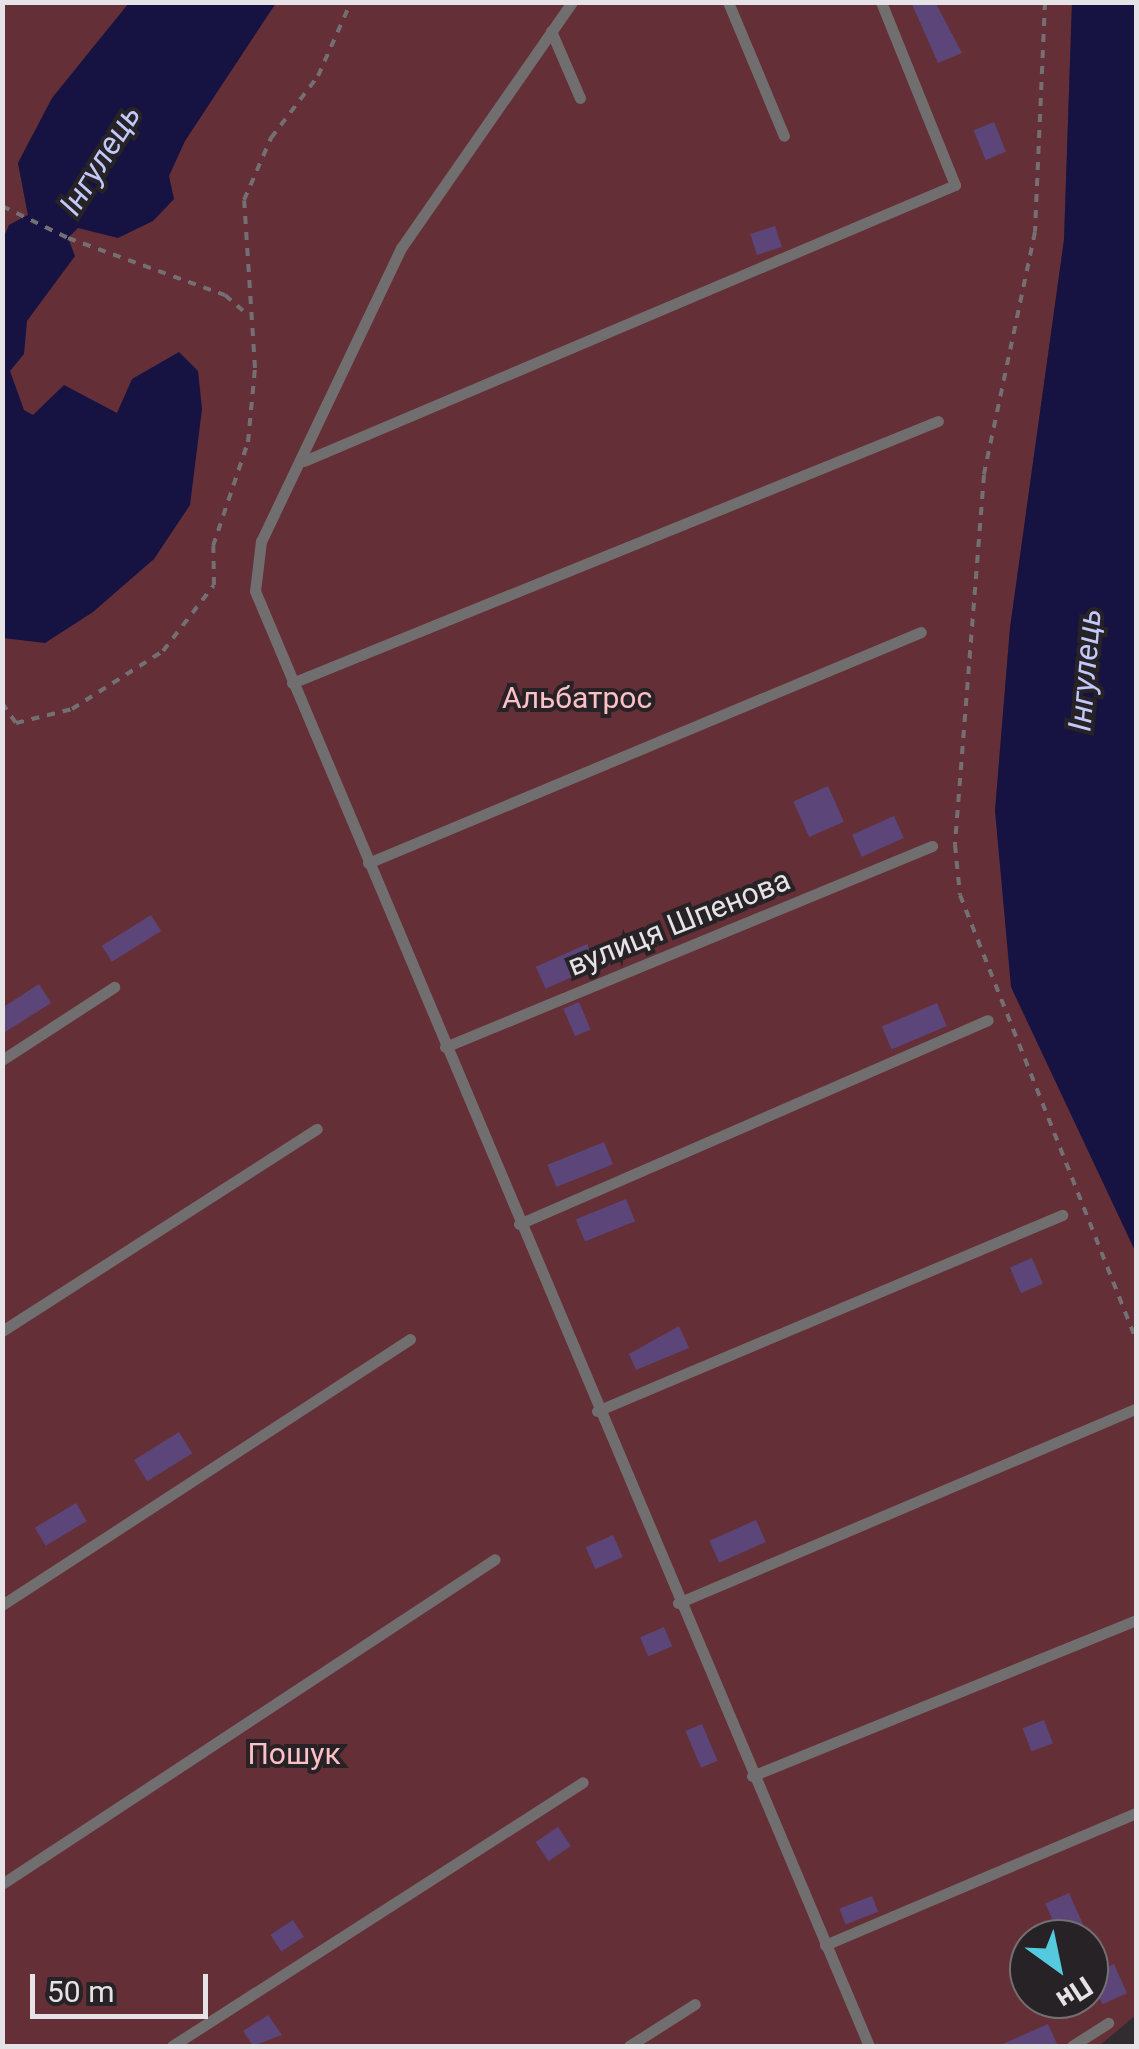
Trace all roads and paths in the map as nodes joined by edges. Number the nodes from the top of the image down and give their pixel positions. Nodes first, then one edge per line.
1 (351, 2) edge
2 (572, 2) edge
3 (728, 2) edge
4 (881, 2) edge
5 (1045, 2) edge
6 (551, 31) junction
7 (580, 98) dead end
8 (784, 136) dead end
9 (2, 206) edge
10 (248, 316) junction
11 (938, 421) dead end
12 (304, 461) junction
13 (921, 632) dead end
14 (292, 683) junction
15 (2, 703) edge
16 (932, 846) dead end
17 (368, 863) junction
18 (114, 987) dead end
19 (988, 1020) dead end
20 (445, 1047) junction
21 (2, 1060) edge
22 (318, 1129) dead end
23 (1062, 1215) dead end
24 (519, 1224) junction
25 (2, 1331) edge
26 (410, 1339) dead end
27 (1136, 1340) edge
28 (1136, 1410) edge
29 (597, 1411) junction
30 (495, 1559) dead end
31 (678, 1603) junction
32 (2, 1606) edge
33 (1136, 1620) edge
34 (752, 1776) junction
35 (583, 1782) dead end
36 (1136, 1812) edge
37 (2, 1884) edge
38 (825, 1945) junction
39 (695, 2004) dead end
40 (1108, 2023) dead end
41 (172, 2046) edge
42 (629, 2046) edge
43 (869, 2046) edge
44 (1072, 2046) edge

1 - 10 path
2 - 6 lane
3 - 8 lane
4 - 12 lane
5 - 27 path
6 - 7 lane
6 - 12 lane
9 - 10 path
10 - 15 path
11 - 14 lane
12 - 14 lane
13 - 17 lane
14 - 17 lane
16 - 20 lane, вулиця Шпенова
17 - 20 lane
18 - 21 lane
19 - 24 lane
20 - 24 lane
22 - 25 lane
23 - 29 lane
24 - 29 lane
26 - 32 lane
28 - 31 lane
29 - 31 lane
30 - 37 lane
31 - 34 lane
33 - 34 lane
34 - 38 lane
35 - 41 lane
36 - 38 lane
38 - 43 lane
39 - 42 lane
40 - 44 lane

